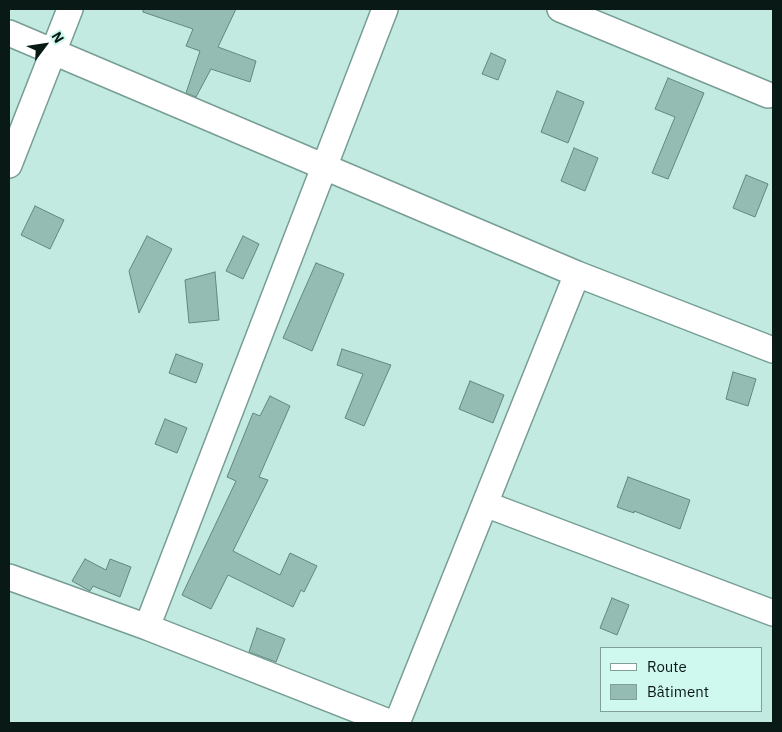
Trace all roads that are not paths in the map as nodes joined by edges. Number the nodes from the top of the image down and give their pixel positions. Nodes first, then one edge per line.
1 (70, 9) edge
2 (385, 9) edge
3 (560, 9) edge
4 (9, 33) edge
5 (53, 52) junction
6 (768, 95) dead end
7 (9, 165) edge
8 (324, 167) junction
9 (577, 274) junction
10 (773, 350) edge
11 (485, 504) junction
12 (9, 578) edge
13 (773, 613) edge
14 (147, 627) junction
15 (391, 723) edge
16 (397, 723) edge

1 - 5 street
2 - 8 street
3 - 6 street
4 - 5 street
5 - 7 street
5 - 8 street
8 - 9 street
8 - 14 street
9 - 10 street
9 - 11 street
11 - 13 street
11 - 16 street
12 - 14 street
14 - 15 street

